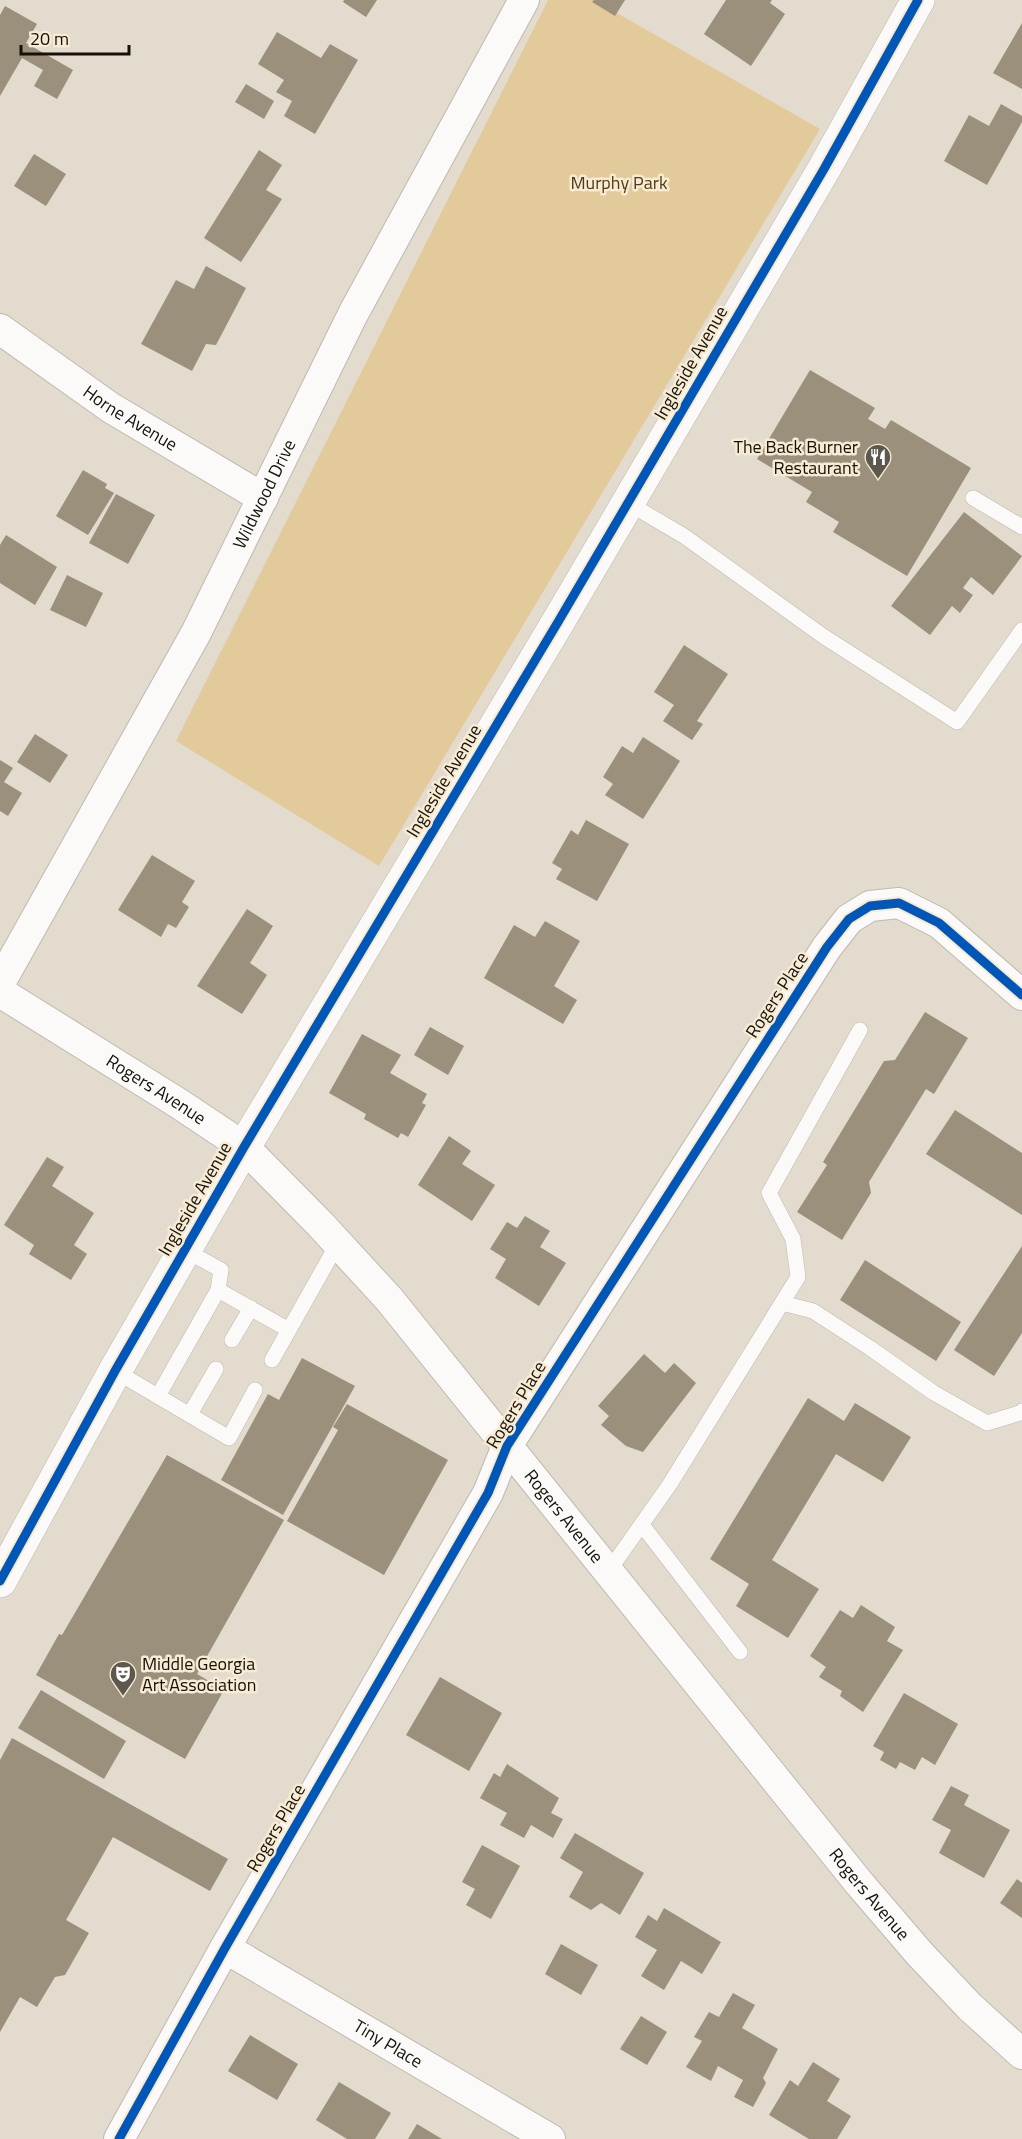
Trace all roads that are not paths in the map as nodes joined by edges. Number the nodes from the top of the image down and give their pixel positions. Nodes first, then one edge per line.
1 (524, 0) edge
2 (918, 0) edge
3 (0, 329) edge
4 (263, 498) junction
5 (973, 498) dead end
6 (628, 503) junction
7 (1022, 527) edge
8 (1022, 630) edge
9 (0, 983) edge
10 (0, 992) edge
11 (1022, 995) edge
12 (860, 1030) dead end
13 (244, 1147) junction
14 (338, 1243) junction
15 (185, 1250) junction
16 (218, 1290) junction
17 (782, 1303) junction
18 (250, 1308) junction
19 (289, 1330) junction
20 (232, 1340) dead end
21 (272, 1360) dead end
22 (216, 1369) dead end
23 (115, 1371) junction
24 (255, 1390) dead end
25 (158, 1396) junction
26 (1022, 1411) edge
27 (190, 1414) junction
28 (507, 1446) junction
29 (642, 1525) junction
30 (608, 1572) junction
31 (0, 1581) edge
32 (740, 1652) dead end
33 (225, 1948) junction
34 (1022, 2054) edge
35 (119, 2139) edge
36 (550, 2139) edge

1 - 4 street, Wildwood Drive
2 - 6 street, Ingleside Avenue
3 - 4 street, Horne Avenue
4 - 9 street, Wildwood Drive
5 - 7 lane
6 - 8 lane
6 - 13 street, Ingleside Avenue
10 - 13 street, Rogers Avenue
11 - 28 street, Rogers Place
12 - 17 lane
13 - 14 street, Rogers Avenue
13 - 15 street, Ingleside Avenue
14 - 19 lane
14 - 28 street, Rogers Avenue
15 - 16 lane
15 - 23 street, Ingleside Avenue
16 - 18 lane
16 - 25 lane
17 - 26 lane
17 - 29 lane
18 - 19 lane
18 - 20 lane
19 - 21 lane
22 - 27 lane
23 - 25 lane
23 - 31 street, Ingleside Avenue
24 - 27 lane
25 - 27 lane
28 - 30 street, Rogers Avenue
28 - 33 street, Rogers Place
29 - 30 lane
29 - 32 lane
30 - 34 street, Rogers Avenue
33 - 35 street, Rogers Place
33 - 36 street, Tiny Place

